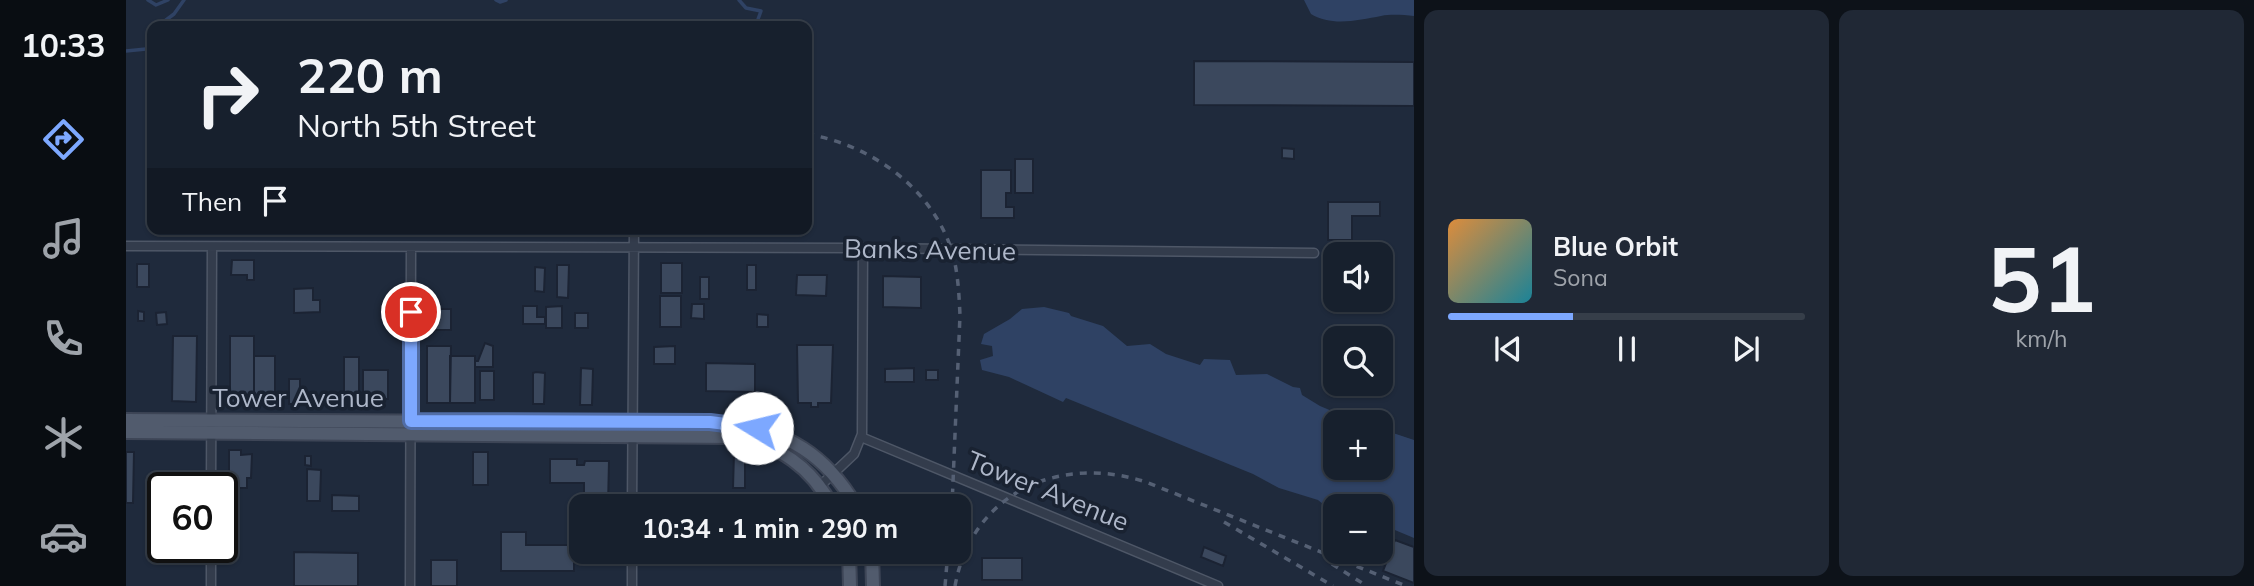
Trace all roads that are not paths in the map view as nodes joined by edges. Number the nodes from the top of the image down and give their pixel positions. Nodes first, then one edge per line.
1 (634, 235) edge
2 (126, 246) edge
3 (212, 247) junction
4 (411, 248) junction
5 (863, 248) junction
6 (633, 249) junction
7 (1314, 253) dead end
8 (126, 420) edge
9 (211, 426) junction
10 (411, 427) junction
11 (632, 428) junction
12 (126, 432) edge
13 (861, 437) junction
14 (211, 472) edge
15 (834, 474) junction
16 (820, 486) junction
17 (632, 494) edge
18 (825, 494) edge
19 (848, 494) edge
20 (211, 563) edge
21 (632, 564) edge
22 (849, 564) edge
23 (872, 564) edge
24 (211, 586) edge
25 (410, 586) edge
26 (632, 586) edge
27 (850, 586) edge
28 (873, 586) edge
29 (1218, 586) edge

1 - 6 street
2 - 3 street, Banks Avenue
3 - 4 street, Banks Avenue
3 - 9 street
4 - 6 street, Banks Avenue
4 - 10 street
5 - 6 street, Banks Avenue
5 - 7 street, Banks Avenue
5 - 13 street
6 - 11 street
8 - 9 main road, Tower Avenue
9 - 10 main road, Tower Avenue
9 - 12 main road, Tower Avenue
9 - 14 street
10 - 11 main road, Tower Avenue
10 - 25 street
11 - 15 main road, Tower Avenue
11 - 16 main road, Tower Avenue
11 - 17 street
13 - 15 street
13 - 29 street, Tower Avenue
15 - 16 street
15 - 19 main road, Tower Avenue
16 - 18 main road, Tower Avenue
20 - 24 street
21 - 26 street
22 - 27 main road
23 - 28 main road

